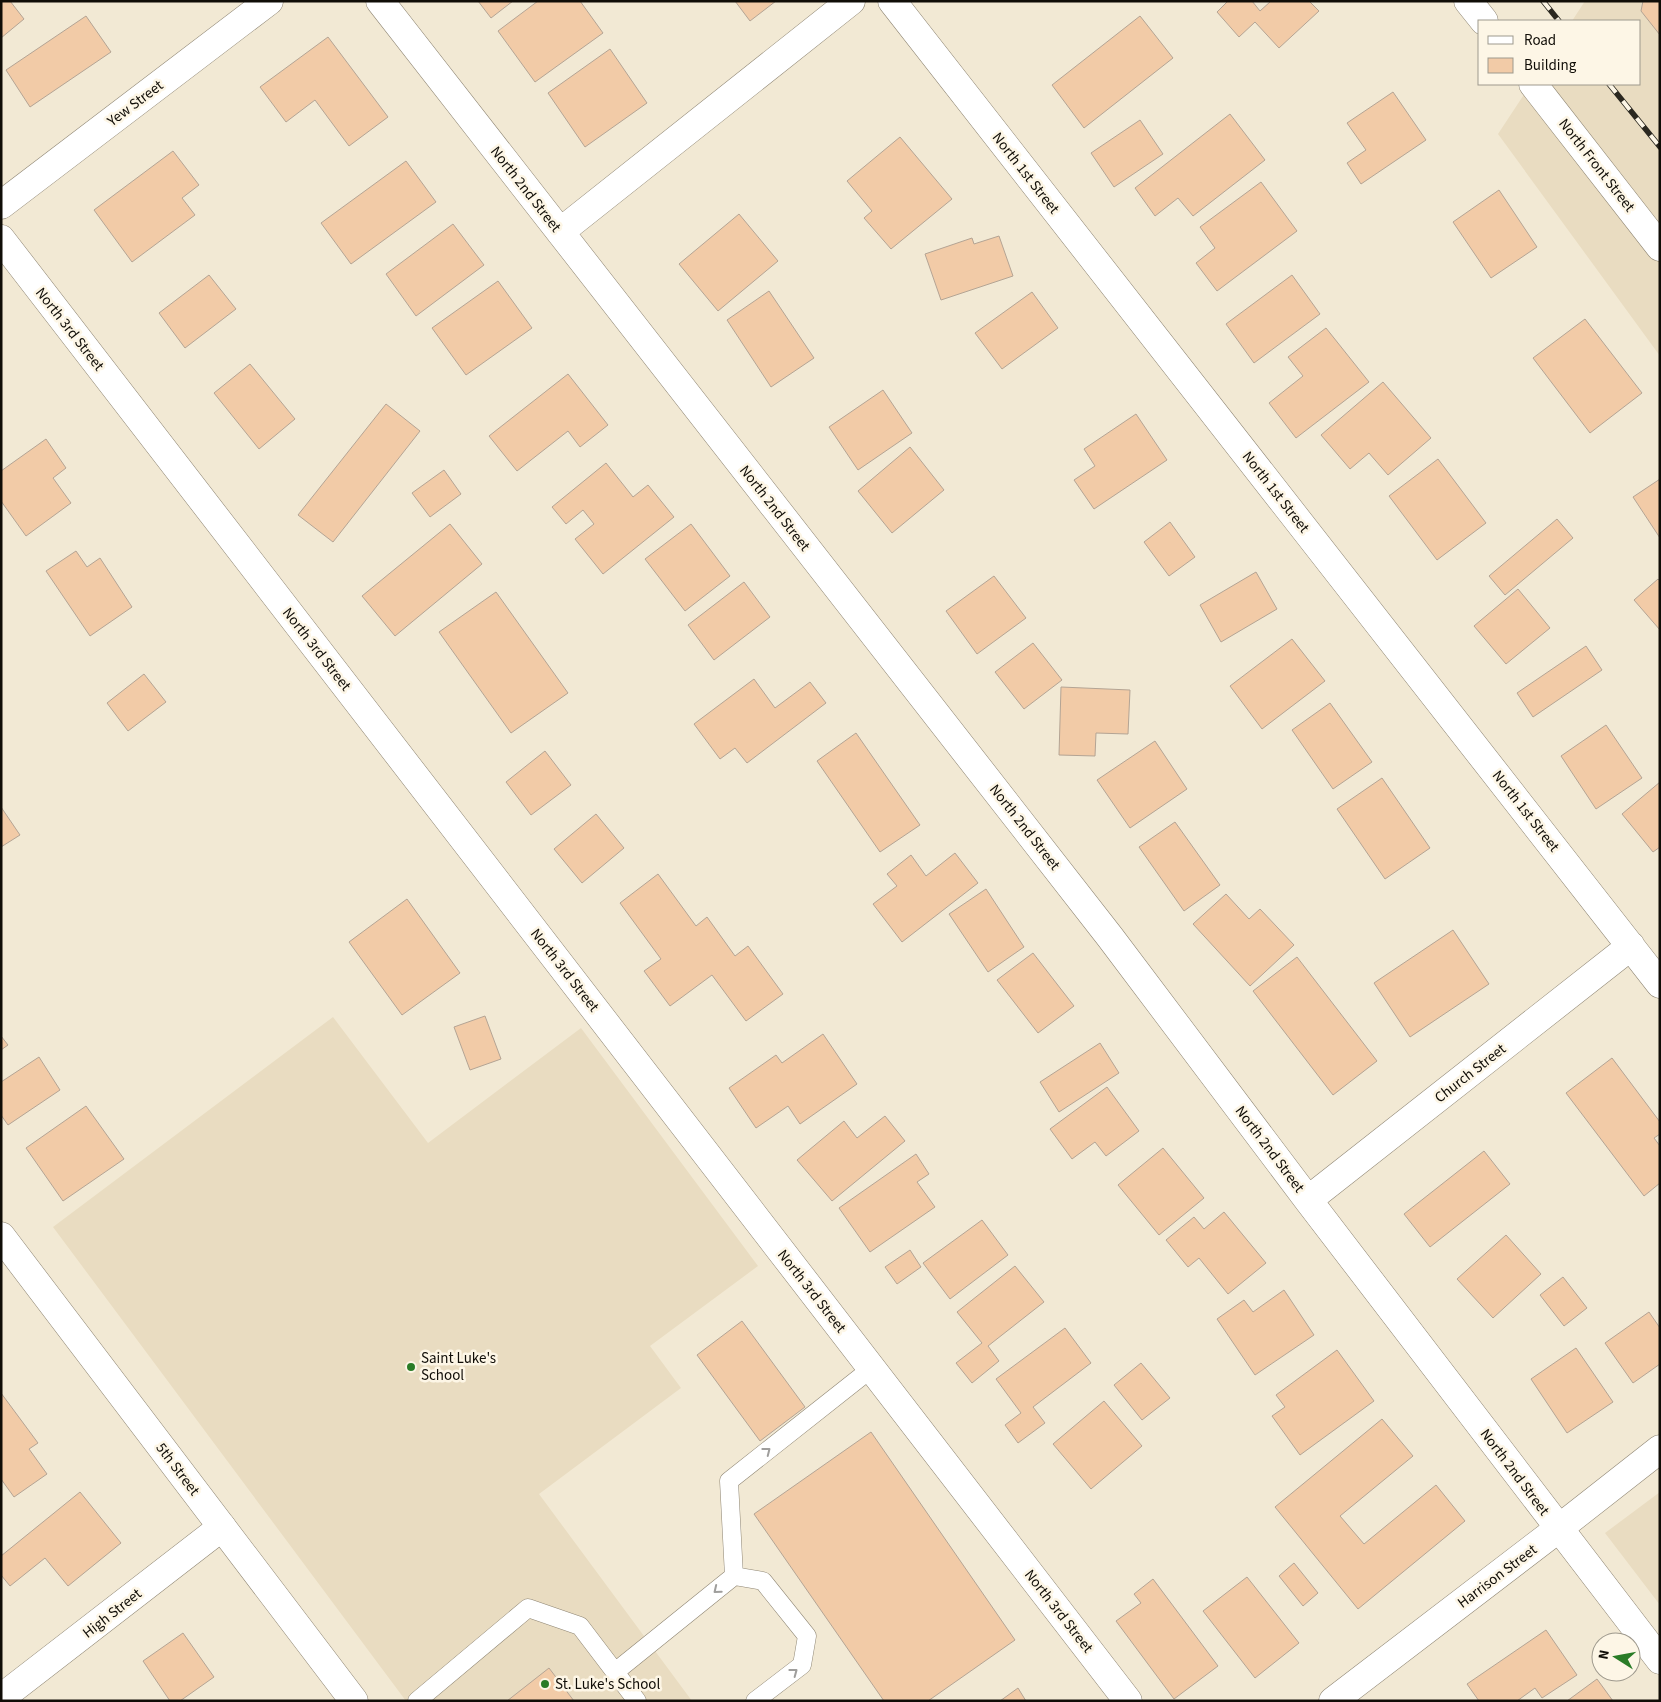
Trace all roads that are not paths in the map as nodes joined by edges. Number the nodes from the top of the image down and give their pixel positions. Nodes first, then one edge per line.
1 (269, 1) edge
2 (380, 1) edge
3 (851, 1) edge
4 (892, 1) edge
5 (1468, 1) edge
6 (1483, 20) edge
7 (1535, 85) edge
8 (1, 205) edge
9 (560, 232) junction
10 (1, 239) edge
11 (1660, 247) edge
12 (1631, 946) junction
13 (1660, 984) edge
14 (1308, 1200) junction
15 (1, 1236) edge
16 (872, 1368) junction
17 (1660, 1449) edge
18 (222, 1527) junction
19 (1558, 1529) junction
20 (734, 1576) junction
21 (1660, 1660) edge
22 (615, 1672) junction
23 (1, 1698) edge
24 (354, 1701) edge
25 (417, 1701) edge
26 (637, 1701) edge
27 (754, 1701) edge
28 (1128, 1701) edge
29 (1333, 1701) edge

1 - 8 street, Yew Street
2 - 9 street, North 2nd Street
3 - 9 street
4 - 12 street, North 1st Street
5 - 6 street
7 - 11 street, North Front Street
9 - 14 street, North 2nd Street
10 - 16 street, North 3rd Street
12 - 13 street, North 1st Street
12 - 14 street, Church Street
14 - 19 street, North 2nd Street
15 - 18 street, 5th Street
20 -> 16 lane
16 - 28 street, North 3rd Street
17 - 19 street, Harrison Street
18 - 23 street, High Street
18 - 24 street, 5th Street
19 - 21 street, North 2nd Street
19 - 29 street, Harrison Street
20 -> 22 lane
27 -> 20 lane
22 - 25 lane
22 - 26 lane

